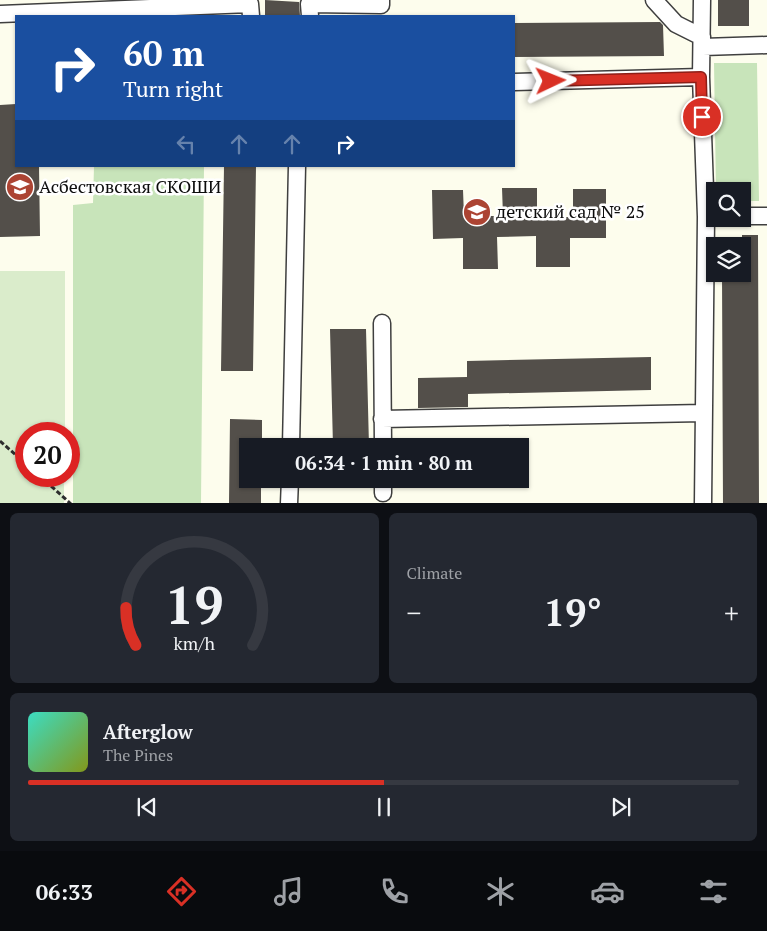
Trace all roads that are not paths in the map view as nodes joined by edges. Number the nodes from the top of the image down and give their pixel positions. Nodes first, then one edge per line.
1 (381, 0) edge
2 (654, 0) edge
3 (702, 0) edge
4 (0, 14) edge
5 (251, 15) edge
6 (310, 15) edge
7 (703, 42) junction
8 (767, 45) edge
9 (701, 77) junction
10 (515, 82) edge
11 (297, 167) edge
12 (708, 182) edge
13 (751, 216) edge
14 (767, 216) edge
15 (710, 227) edge
16 (382, 323) dead end
17 (703, 413) junction
18 (382, 419) junction
19 (291, 438) edge
20 (382, 438) edge
21 (290, 488) edge
22 (289, 503) edge
23 (703, 503) edge

1 - 6 lane
2 - 7 lane
3 - 7 lane
4 - 5 lane
7 - 8 lane
7 - 9 lane
9 - 10 lane
9 - 12 lane
11 - 19 lane
13 - 14 lane
15 - 17 lane
16 - 18 lane
17 - 18 lane
17 - 23 lane
18 - 20 lane
21 - 22 lane

